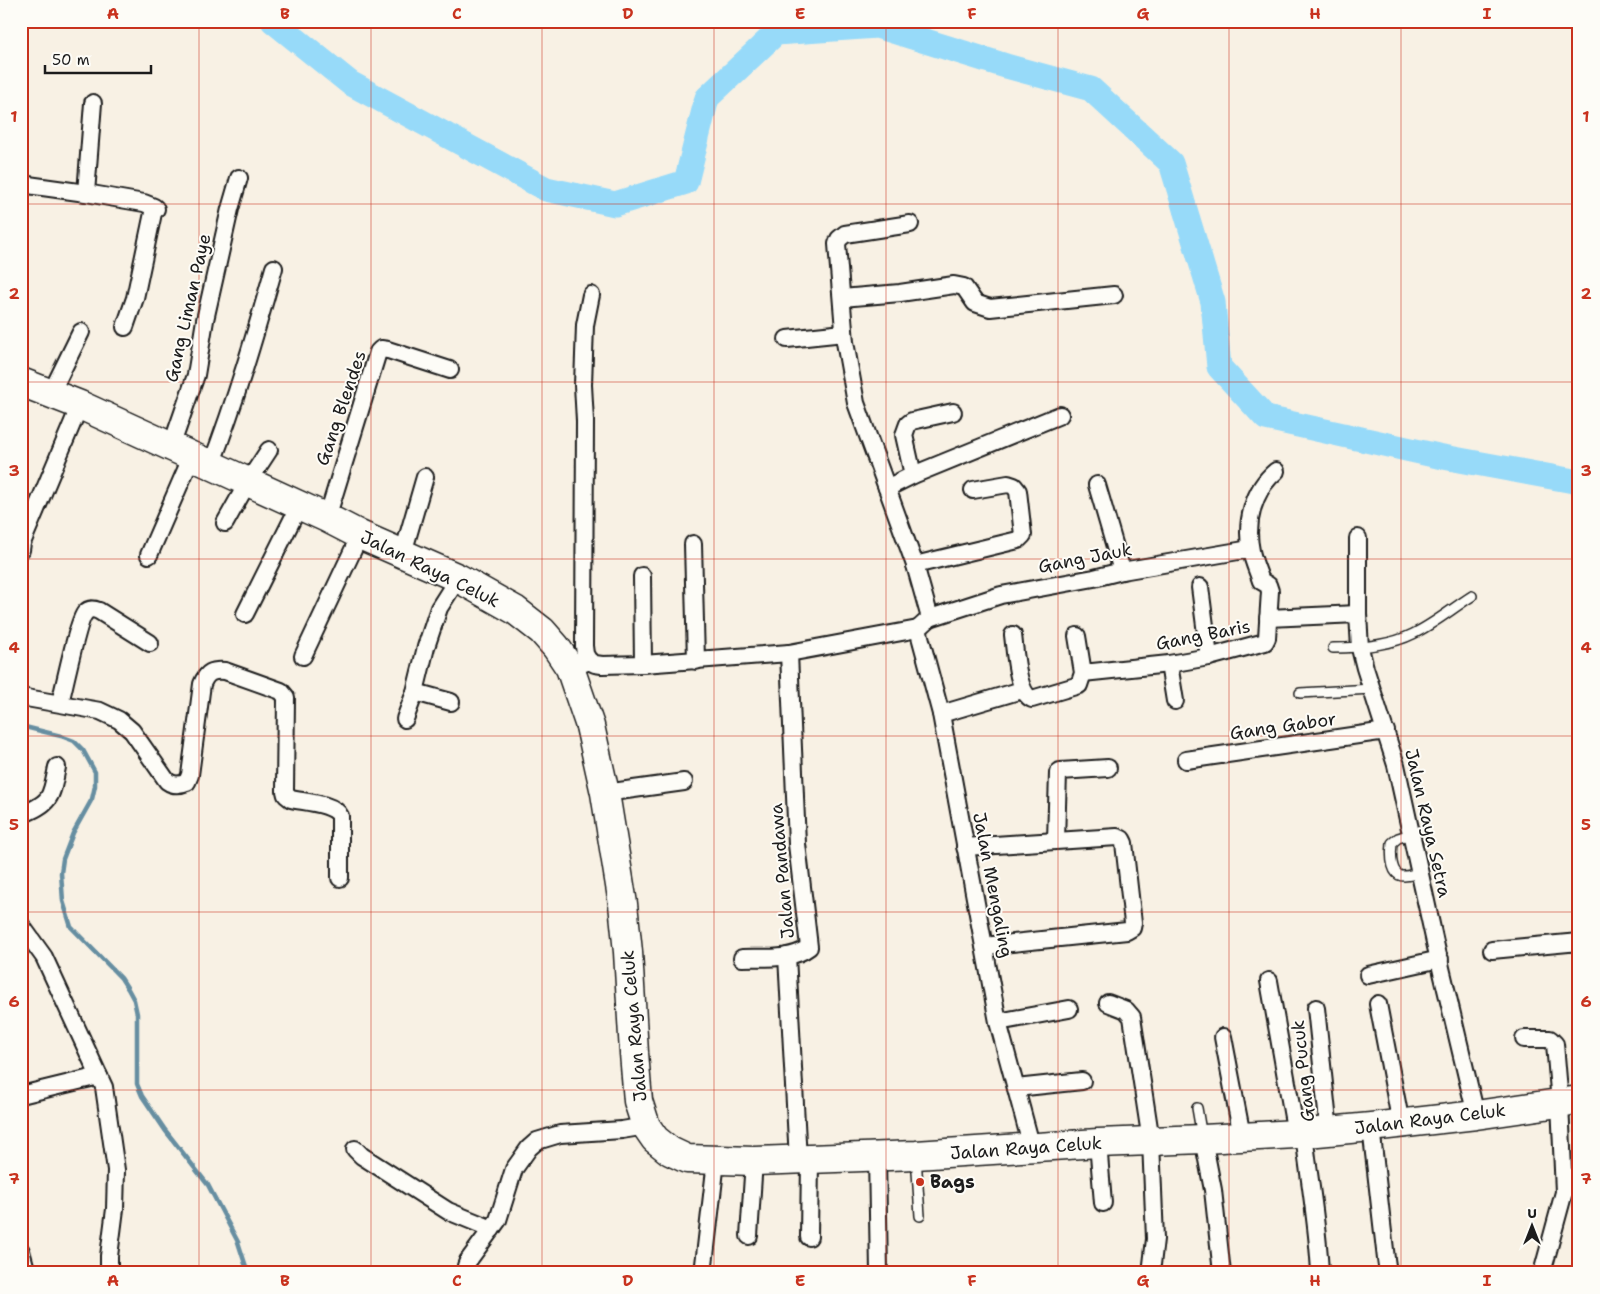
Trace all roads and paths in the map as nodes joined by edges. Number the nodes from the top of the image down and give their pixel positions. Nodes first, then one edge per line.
1 (93, 103) dead end
2 (239, 178) dead end
3 (21, 184) edge
4 (86, 193) junction
5 (910, 224) dead end
6 (274, 268) dead end
7 (591, 295) dead end
8 (1114, 295) dead end
9 (842, 298) junction
10 (125, 327) dead end
11 (81, 332) dead end
12 (844, 333) junction
13 (787, 339) dead end
14 (450, 370) dead end
15 (21, 382) edge
16 (51, 393) junction
17 (80, 406) junction
18 (953, 412) dead end
19 (1060, 415) dead end
20 (269, 450) dead end
21 (191, 456) junction
22 (1276, 471) dead end
23 (913, 475) junction
24 (425, 477) dead end
25 (248, 482) junction
26 (1097, 485) dead end
27 (887, 488) junction
28 (973, 490) dead end
29 (299, 506) junction
30 (327, 518) junction
31 (225, 523) dead end
32 (360, 535) junction
33 (1358, 538) dead end
34 (693, 544) dead end
35 (22, 545) edge
36 (1250, 549) junction
37 (403, 553) junction
38 (150, 555) dead end
39 (915, 565) junction
40 (1122, 570) junction
41 (642, 576) dead end
42 (458, 578) junction
43 (1200, 587) dead end
44 (1472, 596) dead end
45 (245, 614) dead end
46 (1358, 614) junction
47 (930, 618) junction
48 (1268, 618) junction
49 (918, 629) junction
50 (1012, 635) dead end
51 (1077, 636) dead end
52 (150, 643) dead end
53 (1333, 648) dead end
54 (1360, 648) junction
55 (789, 653) junction
56 (303, 656) dead end
57 (1209, 657) junction
58 (696, 661) junction
59 (643, 664) junction
60 (1169, 664) junction
61 (579, 665) junction
62 (1083, 673) junction
63 (1372, 689) junction
64 (1022, 690) junction
65 (415, 692) junction
66 (1300, 693) dead end
67 (21, 697) edge
68 (1175, 701) dead end
69 (451, 702) dead end
70 (60, 703) junction
71 (941, 714) junction
72 (405, 719) dead end
73 (1386, 731) junction
74 (1186, 760) dead end
75 (57, 767) dead end
76 (1108, 768) dead end
77 (684, 782) dead end
78 (606, 793) junction
79 (21, 815) edge
80 (1411, 834) junction
81 (1056, 840) junction
82 (965, 847) junction
83 (1420, 872) junction
84 (340, 878) dead end
85 (21, 924) edge
86 (1579, 942) edge
87 (984, 946) junction
88 (1492, 950) dead end
89 (787, 956) junction
90 (742, 958) dead end
91 (1440, 959) junction
92 (1368, 975) dead end
93 (1269, 981) dead end
94 (1108, 1003) dead end
95 (1378, 1004) dead end
96 (1316, 1008) dead end
97 (1069, 1009) dead end
98 (998, 1022) junction
99 (1223, 1037) dead end
100 (1524, 1039) dead end
101 (99, 1076) junction
102 (1082, 1081) dead end
103 (1016, 1088) junction
104 (21, 1095) edge
105 (1569, 1102) edge
106 (1197, 1108) dead end
107 (1476, 1115) junction
108 (1401, 1124) junction
109 (646, 1126) junction
110 (1372, 1127) junction
111 (1309, 1133) junction
112 (1242, 1136) junction
113 (1203, 1139) junction
114 (1152, 1141) junction
115 (1098, 1142) junction
116 (1032, 1148) junction
117 (355, 1149) dead end
118 (877, 1156) junction
119 (804, 1159) junction
120 (916, 1160) junction
121 (716, 1161) junction
122 (754, 1161) junction
123 (1103, 1202) dead end
124 (920, 1216) dead end
125 (492, 1230) junction
126 (749, 1236) dead end
127 (810, 1238) dead end
128 (21, 1251) edge
129 (27, 1273) edge
130 (109, 1273) edge
131 (466, 1273) edge
132 (703, 1273) edge
133 (879, 1273) edge
134 (1151, 1273) edge
135 (1222, 1273) edge
136 (1320, 1273) edge
137 (1388, 1273) edge
138 (1542, 1273) edge

1 - 4 street
2 - 21 street, Gang Liman Paye
3 - 4 street
4 - 10 street
5 - 9 street
6 - 21 street
7 - 61 street
8 - 9 street
9 - 12 street
11 - 16 street
12 - 13 street
12 - 27 street
14 - 30 street, Gang Blendes
15 - 16 highway, Jalan Raya Celuk
16 - 17 highway, Jalan Raya Celuk
17 - 21 highway, Jalan Raya Celuk
17 - 35 street
18 - 23 street
19 - 23 street
20 - 25 street
21 - 25 highway, Jalan Raya Celuk
21 - 38 street
22 - 36 street, Gang Baris
23 - 27 street
24 - 37 street
25 - 29 highway, Jalan Raya Celuk
25 - 31 street
26 - 40 street
27 - 39 street
28 - 39 street
29 - 30 highway, Jalan Raya Celuk
29 - 45 street
30 - 32 highway, Jalan Raya Celuk
32 - 37 highway, Jalan Raya Celuk
32 - 56 street
33 - 46 street, Jalan Raya Setra
34 - 58 street
36 - 40 street, Gang Jauk
36 - 48 street, Gang Baris
37 - 42 highway, Jalan Raya Celuk
39 - 47 street
40 - 47 street, Gang Jauk
41 - 59 street
42 - 61 highway, Jalan Raya Celuk
42 - 65 street
43 - 57 street
44 - 54 lane
46 - 48 street
46 - 54 street, Jalan Raya Setra
47 - 49 street
48 - 57 street, Gang Baris
49 - 55 street
49 - 71 street, Jalan Mengaling
50 - 64 street
51 - 62 street
52 - 70 street
53 - 54 lane
54 - 63 street, Jalan Raya Setra
55 - 58 street
55 - 89 street, Jalan Pandawa
57 - 60 street, Gang Baris
58 - 59 street
59 - 61 street
60 - 62 street, Gang Baris
60 - 68 street
61 - 78 highway, Jalan Raya Celuk
62 - 64 street
63 - 66 lane
63 - 73 street, Jalan Raya Setra
64 - 71 street
65 - 69 street
65 - 72 street
67 - 70 street
70 - 84 street
71 - 82 street, Jalan Mengaling
73 - 74 street, Gang Gabor
73 - 80 street, Jalan Raya Setra
75 - 79 street
76 - 81 street
77 - 78 street
78 - 109 highway, Jalan Raya Celuk
80 - 83 street, Jalan Raya Setra
80 - 83 lane
81 - 82 street
81 - 87 street
82 - 87 street, Jalan Mengaling
83 - 91 street, Jalan Raya Setra
85 - 101 street
86 - 88 street
87 - 98 street, Jalan Mengaling
89 - 90 street
89 - 119 street, Jalan Pandawa
91 - 92 street
91 - 107 street, Jalan Raya Setra
93 - 111 street
94 - 114 street
95 - 108 street
96 - 111 street, Gang Pucuk
97 - 98 street
98 - 103 street, Jalan Mengaling
99 - 112 street
100 - 105 street
101 - 104 street
101 - 130 street
102 - 103 street
103 - 116 street, Jalan Mengaling
105 - 107 highway, Jalan Raya Celuk
105 - 138 street
106 - 113 lane
107 - 108 highway, Jalan Raya Celuk
108 - 110 highway, Jalan Raya Celuk
109 - 121 highway, Jalan Raya Celuk
109 - 125 street
110 - 111 highway, Jalan Raya Celuk
110 - 137 street
111 - 112 highway, Jalan Raya Celuk
111 - 136 street
112 - 113 highway, Jalan Raya Celuk
113 - 114 highway, Jalan Raya Celuk
113 - 135 street
114 - 115 highway, Jalan Raya Celuk
114 - 134 street
115 - 116 highway, Jalan Raya Celuk
115 - 123 street
116 - 120 highway, Jalan Raya Celuk
117 - 125 street
118 - 119 highway, Jalan Raya Celuk
118 - 120 highway, Jalan Raya Celuk
118 - 133 street
119 - 122 highway, Jalan Raya Celuk
119 - 127 street, Jalan Pandawa
120 - 124 lane
121 - 122 highway, Jalan Raya Celuk
121 - 132 street
122 - 126 street
125 - 131 street
128 - 129 street

